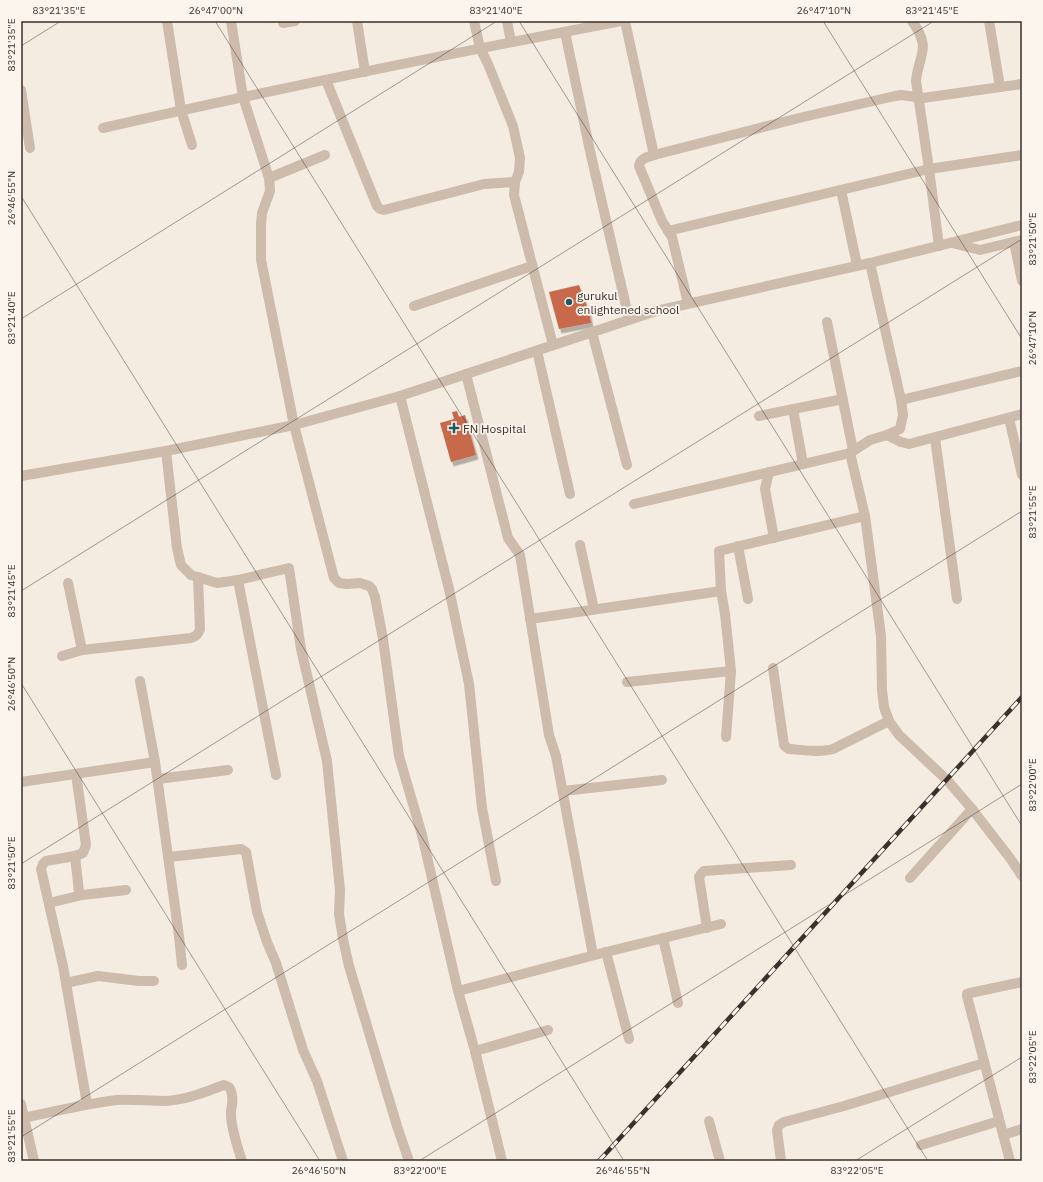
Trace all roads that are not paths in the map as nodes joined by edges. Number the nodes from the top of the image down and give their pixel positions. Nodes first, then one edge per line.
1 (167, 21) edge
2 (231, 21) edge
3 (295, 21) edge
4 (357, 21) edge
5 (474, 21) edge
6 (507, 21) edge
7 (621, 21) edge
8 (625, 21) edge
9 (912, 21) edge
10 (989, 21) edge
11 (283, 23) dead end
12 (586, 24) edge
13 (565, 32) junction
14 (511, 42) junction
15 (480, 48) junction
16 (365, 72) junction
17 (326, 80) junction
18 (1022, 84) edge
19 (1000, 87) junction
20 (21, 90) edge
21 (243, 97) junction
22 (918, 98) junction
23 (181, 110) junction
24 (103, 128) dead end
25 (192, 145) dead end
26 (30, 148) dead end
27 (325, 155) dead end
28 (654, 155) junction
29 (1022, 155) edge
30 (929, 169) junction
31 (269, 178) junction
32 (515, 182) junction
33 (841, 190) junction
34 (1022, 218) edge
35 (1022, 225) edge
36 (668, 231) junction
37 (1018, 241) edge
38 (952, 243) junction
39 (939, 246) junction
40 (870, 263) junction
41 (857, 265) junction
42 (532, 266) junction
43 (1022, 281) edge
44 (688, 304) junction
45 (414, 306) dead end
46 (629, 319) junction
47 (827, 322) dead end
48 (592, 332) junction
49 (553, 345) junction
50 (537, 351) junction
51 (1022, 371) edge
52 (466, 374) junction
53 (400, 396) junction
54 (843, 399) junction
55 (901, 400) junction
56 (793, 409) junction
57 (1022, 414) edge
58 (758, 416) dead end
59 (1009, 418) junction
60 (294, 424) junction
61 (887, 435) junction
62 (935, 438) junction
63 (166, 451) junction
64 (852, 451) junction
65 (803, 464) junction
66 (627, 465) dead end
67 (769, 472) junction
68 (1022, 475) edge
69 (21, 476) edge
70 (570, 494) dead end
71 (634, 504) dead end
72 (866, 516) junction
73 (851, 520) junction
74 (868, 536) junction
75 (774, 538) junction
76 (580, 545) dead end
77 (738, 546) junction
78 (198, 577) junction
79 (238, 580) junction
80 (68, 583) dead end
81 (721, 591) junction
82 (748, 599) dead end
83 (957, 599) dead end
84 (594, 609) junction
85 (530, 619) junction
86 (82, 650) junction
87 (62, 656) dead end
88 (773, 668) dead end
89 (731, 671) junction
90 (140, 681) dead end
91 (626, 682) dead end
92 (890, 721) junction
93 (726, 737) dead end
94 (156, 762) junction
95 (228, 770) dead end
96 (76, 774) junction
97 (276, 775) dead end
98 (158, 779) junction
99 (662, 780) dead end
100 (21, 782) edge
101 (563, 791) junction
102 (972, 809) junction
103 (75, 856) junction
104 (169, 858) junction
105 (791, 865) dead end
106 (1022, 876) edge
107 (910, 878) dead end
108 (496, 881) dead end
109 (126, 890) dead end
110 (82, 895) junction
111 (49, 903) junction
112 (721, 924) dead end
113 (707, 928) junction
114 (663, 938) junction
115 (606, 952) junction
116 (593, 955) junction
117 (182, 965) dead end
118 (154, 981) dead end
119 (1022, 982) edge
120 (66, 983) junction
121 (458, 991) junction
122 (678, 1003) dead end
123 (548, 1030) dead end
124 (629, 1039) dead end
125 (475, 1051) junction
126 (984, 1063) junction
127 (21, 1104) edge
128 (87, 1104) junction
129 (22, 1118) edge
130 (709, 1121) dead end
131 (999, 1121) junction
132 (1022, 1129) edge
133 (1003, 1135) junction
134 (921, 1145) dead end
135 (34, 1161) edge
136 (242, 1161) edge
137 (343, 1161) edge
138 (409, 1161) edge
139 (502, 1161) edge
140 (720, 1161) edge
141 (780, 1161) edge
142 (1010, 1161) edge

1 - 23 street
2 - 21 street
3 - 11 street
4 - 16 street
5 - 15 street
6 - 14 street
7 - 12 street
8 - 28 street
9 - 22 street
10 - 19 street
12 - 13 street
13 - 14 street
13 - 46 street
14 - 15 street
15 - 16 street
15 - 32 street
16 - 17 street
17 - 21 street
17 - 32 street
18 - 19 street
19 - 22 street
20 - 26 street
21 - 23 street
21 - 31 street
22 - 28 street
22 - 30 street
23 - 24 street
23 - 25 street
27 - 31 street
28 - 36 street
29 - 30 street
30 - 33 street
30 - 39 street
31 - 60 street
32 - 42 street
33 - 36 street
33 - 41 street
34 - 38 street
35 - 38 street
36 - 44 street
37 - 38 street
37 - 43 street
38 - 39 street
39 - 40 street
40 - 41 street
40 - 55 street
41 - 44 street
42 - 45 street
42 - 49 street
44 - 46 street
46 - 48 street
47 - 54 street
48 - 49 street
48 - 66 street
49 - 50 street
50 - 52 street
50 - 70 street
51 - 55 street
52 - 53 street
52 - 85 street
53 - 60 street
53 - 108 street
54 - 56 street
54 - 64 street
55 - 61 street
56 - 58 street
56 - 65 street
57 - 59 street
59 - 62 street
59 - 68 street
60 - 63 street
60 - 121 street
61 - 62 street
61 - 64 street
62 - 83 street
63 - 69 street
63 - 78 street
64 - 65 street
64 - 72 street
65 - 67 street
67 - 71 street
67 - 75 street
72 - 73 street
72 - 74 street
73 - 74 street
73 - 75 street
74 - 92 street
75 - 77 street
76 - 84 street
77 - 81 street
77 - 82 street
78 - 79 street
78 - 86 street
79 - 97 street
79 - 138 street
80 - 86 street
81 - 84 street
81 - 89 street
84 - 85 street
85 - 101 street
86 - 87 street
88 - 92 street
89 - 91 street
89 - 93 street
90 - 94 street
92 - 102 street
94 - 96 street
94 - 98 street
95 - 98 street
96 - 100 street
96 - 103 street
98 - 104 street
99 - 101 street
101 - 116 street
102 - 106 street
102 - 107 street
103 - 110 street
103 - 111 street
104 - 117 street
104 - 137 street
105 - 113 street
109 - 110 street
110 - 111 street
111 - 120 street
112 - 113 street
113 - 114 street
114 - 115 street
114 - 122 street
115 - 116 street
115 - 124 street
116 - 121 street
118 - 120 street
119 - 126 street
120 - 128 street
121 - 125 street
123 - 125 street
125 - 139 street
126 - 131 street
126 - 141 street
127 - 129 street
128 - 129 street
128 - 136 street
129 - 135 street
130 - 140 street
131 - 133 street
131 - 134 street
132 - 133 street
133 - 142 street

